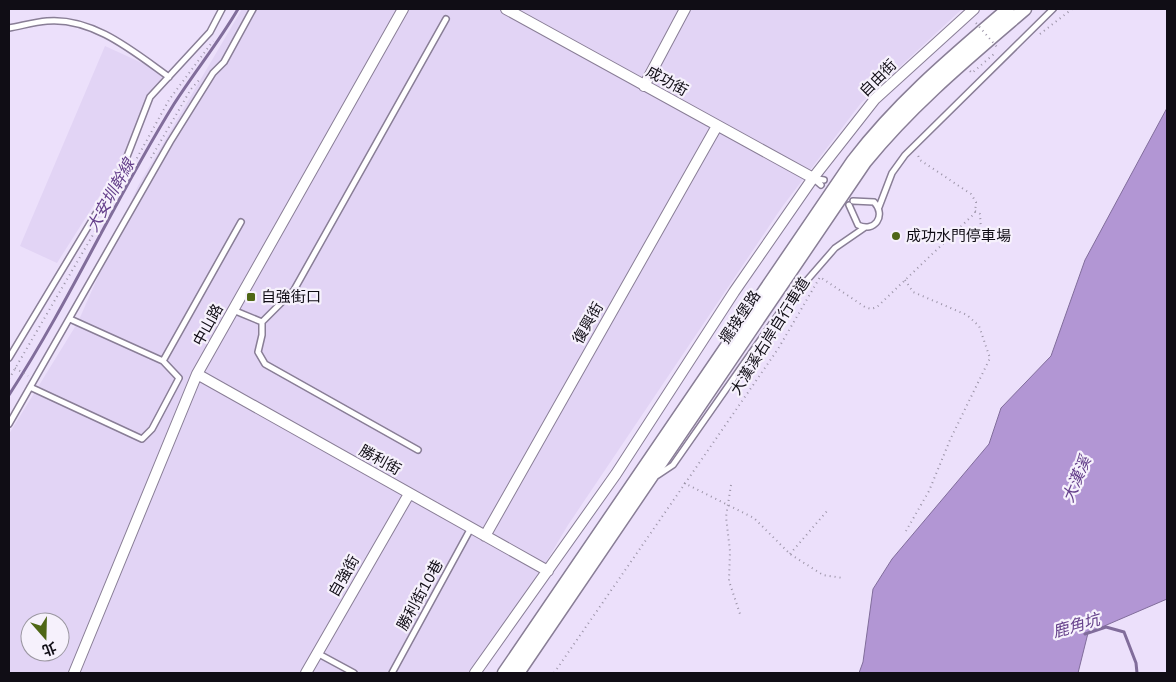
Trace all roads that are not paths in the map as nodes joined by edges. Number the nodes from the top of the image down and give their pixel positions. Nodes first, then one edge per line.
1 (222, 9) edge
2 (253, 9) edge
3 (403, 9) edge
4 (506, 9) edge
5 (685, 9) edge
6 (974, 9) edge
7 (1008, 9) edge
8 (1025, 9) edge
9 (1053, 9) edge
10 (446, 19) dead end
11 (9, 28) edge
12 (169, 77) junction
13 (644, 86) junction
14 (717, 126) junction
15 (820, 181) junction
16 (879, 207) junction
17 (241, 222) dead end
18 (864, 228) junction
19 (233, 310) junction
20 (70, 318) junction
21 (262, 322) junction
22 (9, 358) edge
23 (163, 361) junction
24 (197, 374) junction
25 (30, 387) junction
26 (9, 424) edge
27 (418, 450) dead end
28 (649, 480) junction
29 (409, 494) junction
30 (471, 528) junction
31 (485, 536) junction
32 (548, 571) junction
33 (317, 653) junction
34 (74, 673) edge
35 (306, 673) edge
36 (354, 673) edge
37 (392, 673) edge
38 (475, 673) edge
39 (504, 673) edge
40 (518, 673) edge

1 - 12 lane
2 - 20 lane
3 - 19 street, 中山路
4 - 13 street, 成功街
5 - 13 street
6 - 15 street, 自由街
7 - 39 street, 擺接堡路
8 - 28 street, 擺接堡路
9 - 16 lane
10 - 21 lane
11 - 12 lane
12 - 22 lane
13 - 14 street, 成功街
14 - 15 street, 成功街
14 - 31 street, 復興街
15 - 32 street, 自由街
16 - 18 lane
16 - 18 lane
17 - 23 lane
18 - 28 lane
19 - 21 lane
19 - 24 street, 中山路
20 - 23 lane
20 - 25 lane
21 - 27 lane
23 - 25 lane
24 - 29 street, 勝利街
24 - 34 street, 中山路
25 - 26 lane
28 - 40 street, 擺接堡路
29 - 30 street, 勝利街
29 - 33 street, 自強街
30 - 31 street, 勝利街
30 - 37 lane, 勝利街10巷
31 - 32 street, 勝利街
32 - 38 street, 自由街
33 - 35 street, 自強街
33 - 36 lane

